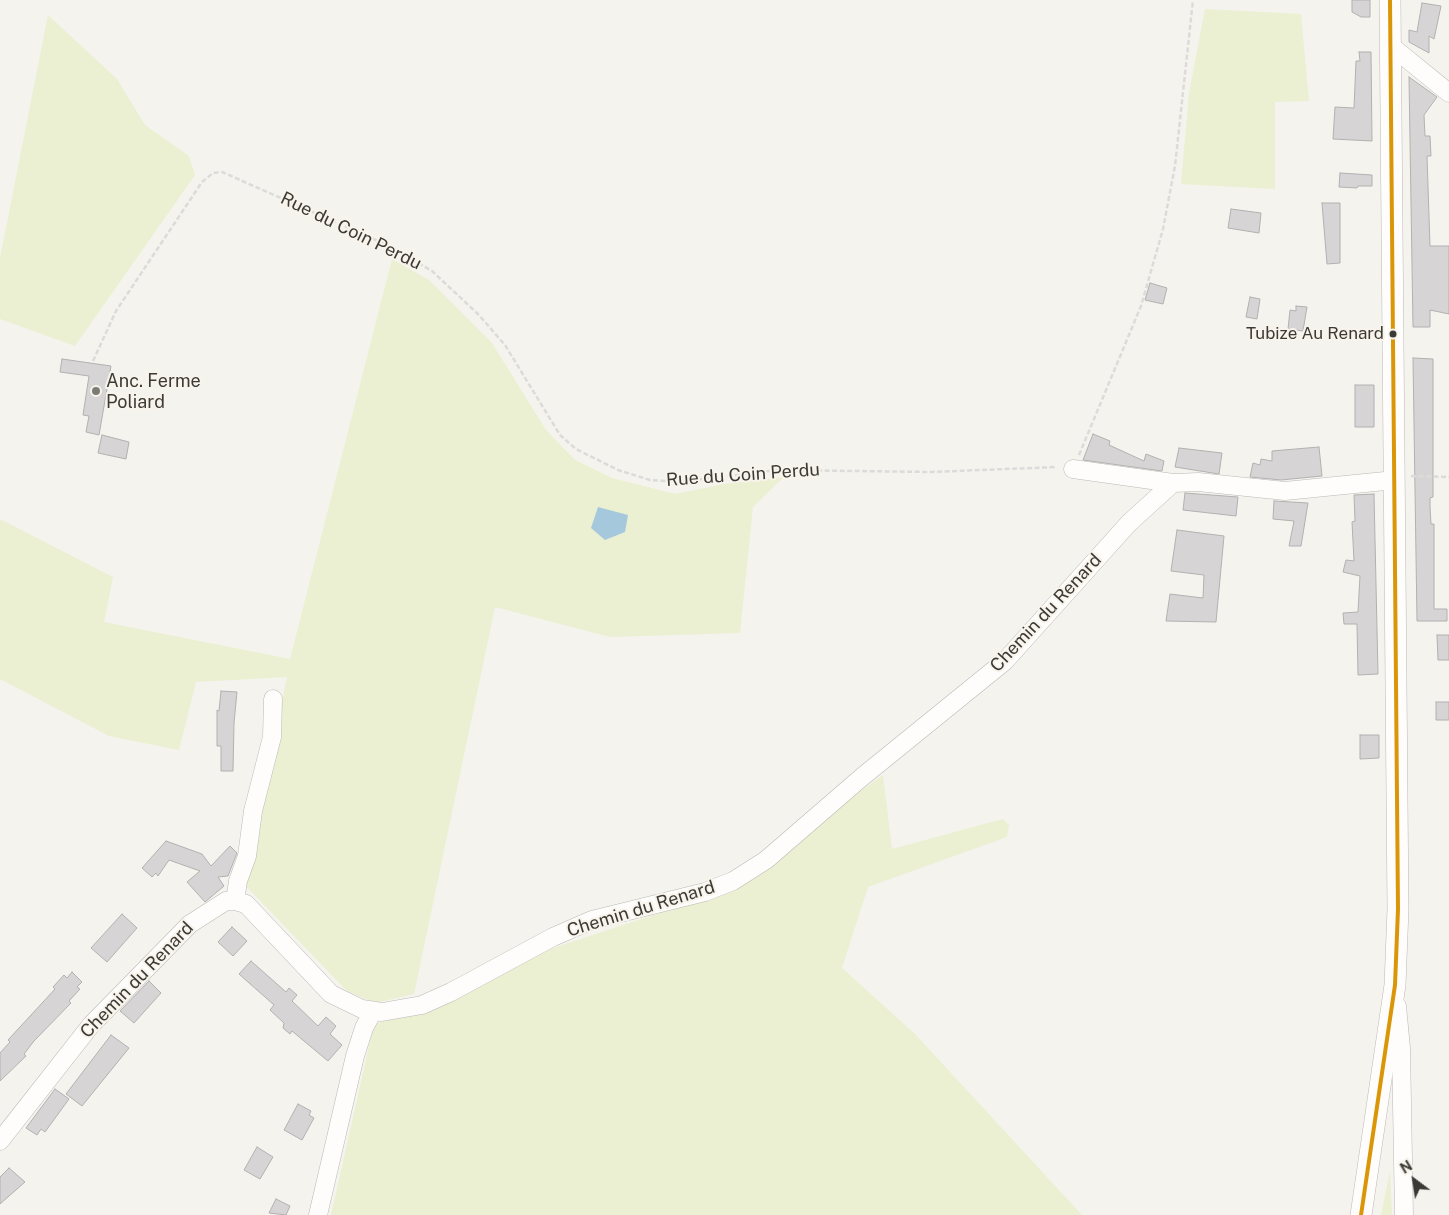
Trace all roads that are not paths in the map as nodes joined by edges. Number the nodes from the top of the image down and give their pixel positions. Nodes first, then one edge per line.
1 (1390, 0) edge
2 (1390, 45) junction
3 (1449, 93) edge
4 (1073, 469) road end
5 (1395, 479) junction
6 (1173, 483) junction
7 (274, 699) dead end
8 (235, 900) junction
9 (1395, 985) junction
10 (373, 1011) junction
11 (0, 1141) edge
12 (318, 1215) edge
13 (1360, 1215) edge
14 (1404, 1215) edge

1 - 2 main road
2 - 3 street
2 - 5 main road
4 - 6 street
5 - 6 street
5 - 9 main road
6 - 10 street, Chemin du Renard
7 - 8 street
8 - 10 street, Chemin du Renard
8 - 11 street, Chemin du Renard
9 - 13 main road
9 - 14 street
10 - 12 street

